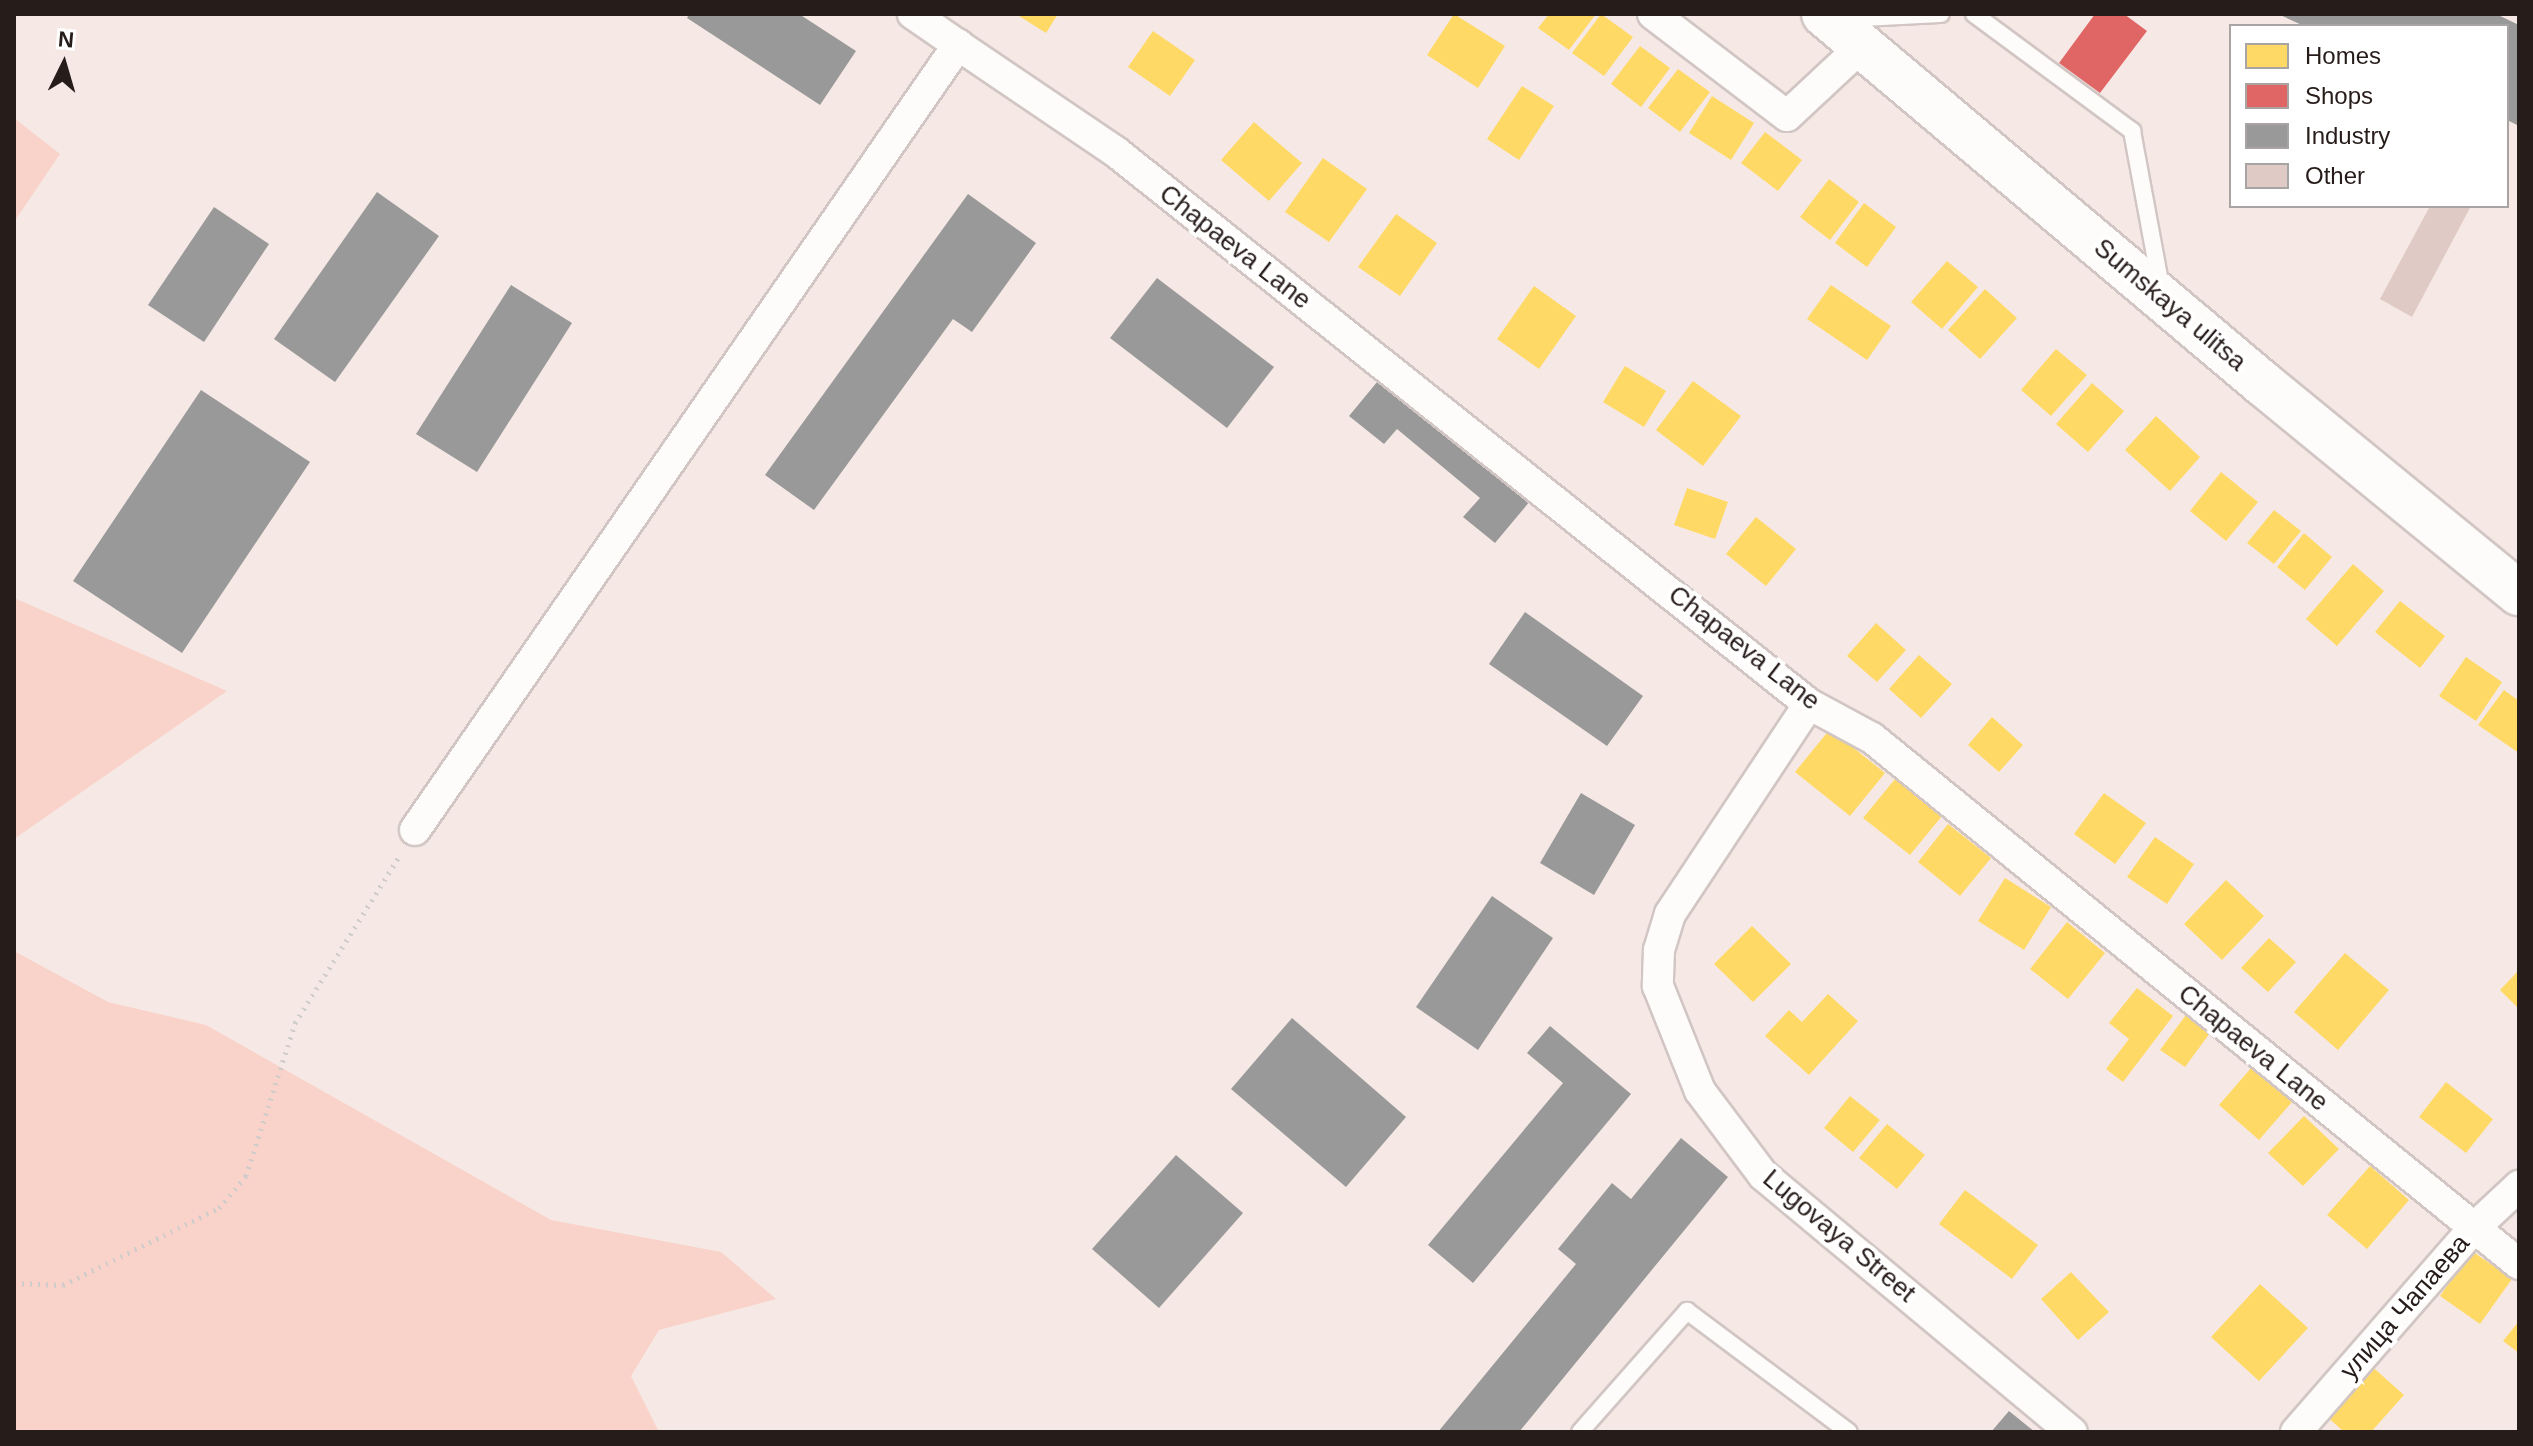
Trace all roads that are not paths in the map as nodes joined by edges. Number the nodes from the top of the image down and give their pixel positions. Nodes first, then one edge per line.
1 (913, 14) edge
2 (1653, 14) edge
3 (1941, 14) edge
4 (1974, 14) edge
5 (1839, 27) edge
6 (958, 45) junction
7 (2163, 300) junction
8 (2519, 593) edge
9 (1809, 704) junction
10 (415, 830) road end
11 (2519, 1186) edge
12 (2474, 1228) junction
13 (2519, 1264) edge
14 (1580, 1432) edge
15 (1849, 1432) edge
16 (2072, 1432) edge
17 (2296, 1432) edge

1 - 6 street, Chapaeva Lane
2 - 5 street
3 - 5 lane
4 - 7 lane
5 - 7 main road, Sumskaya ulitsa
6 - 9 street, Chapaeva Lane
6 - 10 street
7 - 8 main road, Sumskaya ulitsa
9 - 12 street, Chapaeva Lane
9 - 16 street, Lugovaya Street
11 - 12 street, улица Чапаева
12 - 13 street, Chapaeva Lane
12 - 17 street, улица Чапаева
14 - 15 lane

